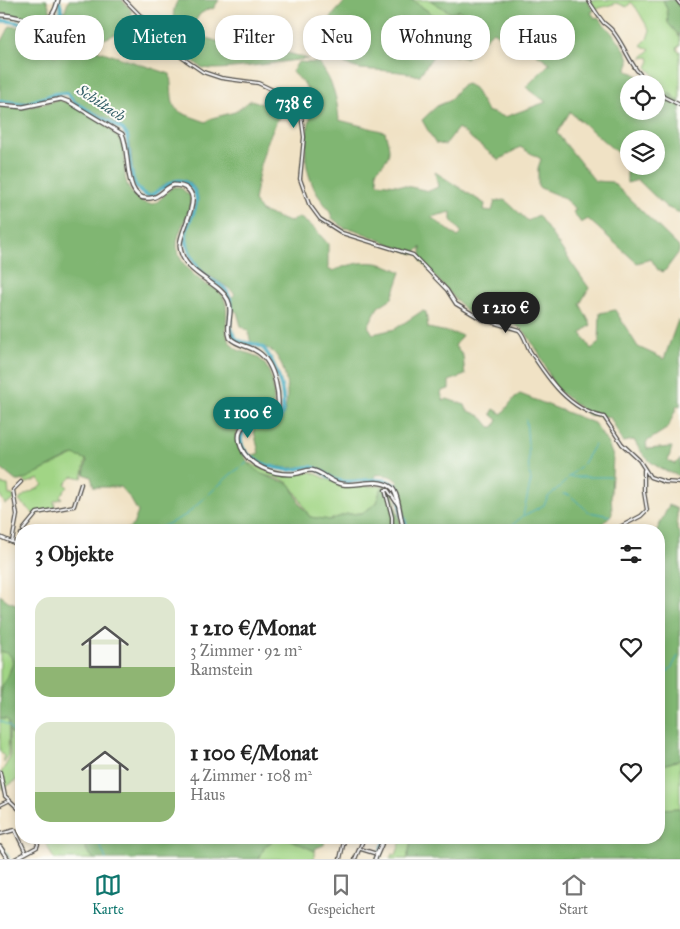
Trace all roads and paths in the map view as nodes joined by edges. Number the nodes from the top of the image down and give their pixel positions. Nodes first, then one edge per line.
1 (125, 0) edge
2 (588, 0) edge
3 (677, 0) edge
4 (57, 2) edge
5 (680, 4) edge
6 (0, 15) edge
7 (640, 75) edge
8 (665, 98) edge
9 (0, 105) edge
10 (680, 105) edge
11 (644, 470) junction
12 (650, 477) junction
13 (643, 479) junction
14 (21, 482) dead end
15 (680, 483) edge
16 (81, 484) dead end
17 (398, 505) junction
18 (28, 524) edge
19 (392, 524) edge
20 (403, 524) edge
21 (626, 524) edge
22 (0, 537) edge
23 (12, 542) junction
24 (15, 544) edge
25 (0, 772) edge
26 (8, 801) junction
27 (0, 805) edge
28 (15, 806) edge
29 (15, 830) edge
30 (0, 834) edge
31 (22, 844) edge
32 (38, 844) edge
33 (343, 844) edge
34 (362, 844) edge
35 (381, 844) edge
36 (0, 847) edge
37 (360, 848) junction
38 (26, 853) junction
39 (377, 854) junction
40 (8, 859) edge
41 (15, 859) edge
42 (340, 859) edge
43 (355, 859) edge
44 (375, 859) edge

1 - 11 street
2 - 7 street
3 - 5 street
4 - 6 main road
8 - 10 street
9 - 17 main road
11 - 12 street
11 - 13 street
12 - 13 street
12 - 15 street
13 - 21 street
14 - 23 street
16 - 18 street
17 - 19 street
17 - 20 main road
22 - 23 street
23 - 24 street
25 - 26 street
26 - 27 street
26 - 28 street
29 - 30 street
31 - 38 street
32 - 38 street
33 - 42 street
34 - 37 street
35 - 39 main road
36 - 40 main road
37 - 39 street
37 - 43 street
38 - 41 street
39 - 44 main road

